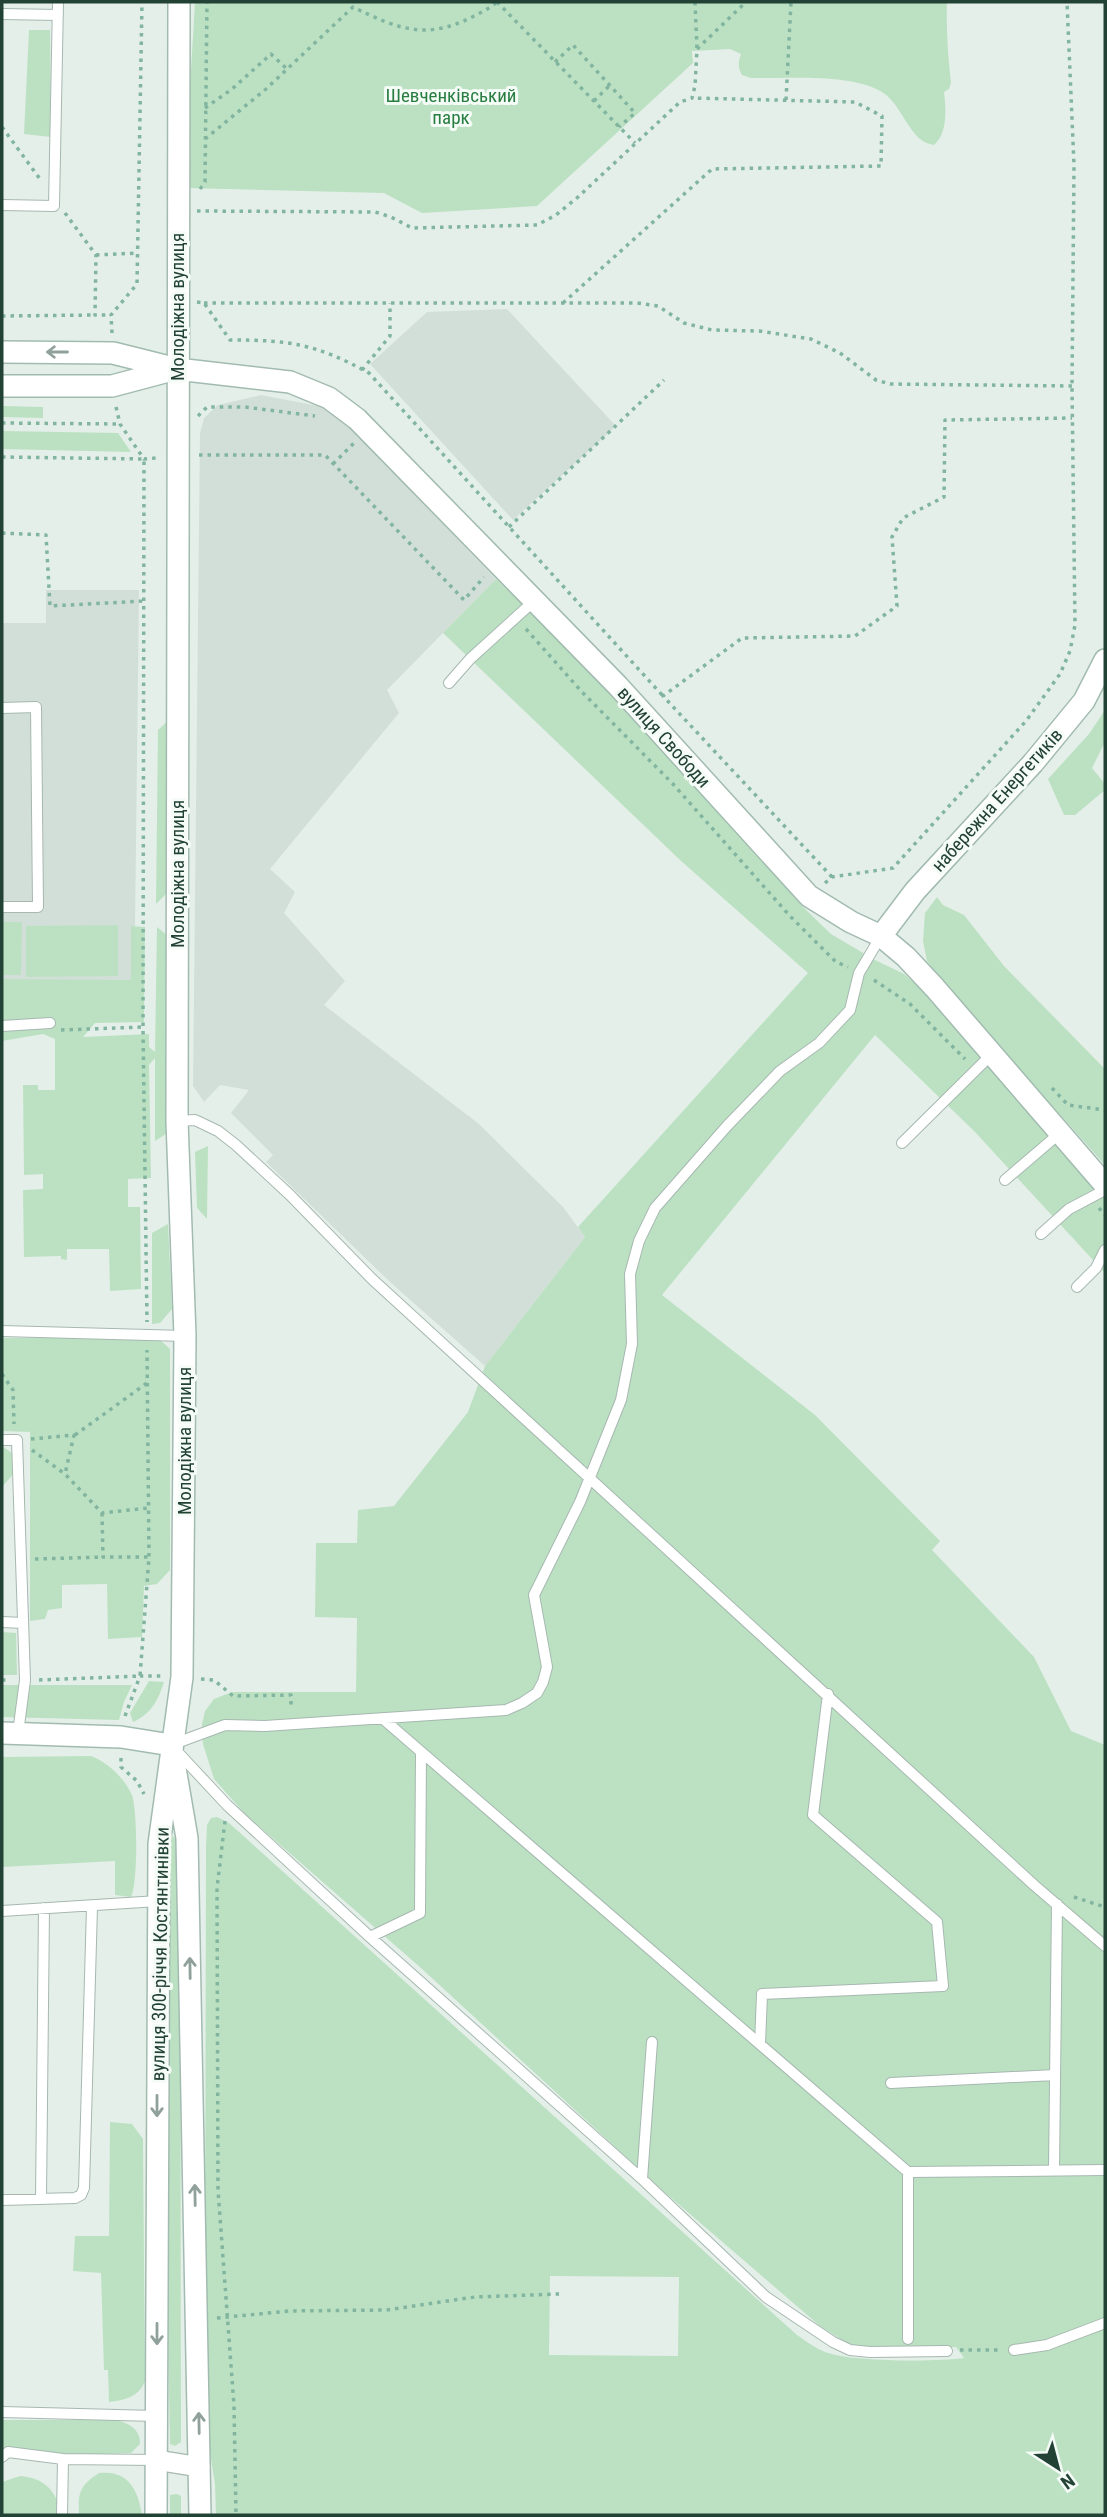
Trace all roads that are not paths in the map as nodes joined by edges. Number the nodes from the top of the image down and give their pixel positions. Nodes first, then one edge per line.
1 (58, 2) edge
2 (179, 2) edge
3 (2, 14) edge
4 (58, 15) junction
5 (2, 205) edge
6 (2, 352) edge
7 (177, 369) junction
8 (2, 386) edge
9 (534, 601) junction
10 (1105, 660) edge
11 (449, 683) dead end
12 (2, 708) edge
13 (2, 907) edge
14 (881, 936) junction
15 (2, 1026) edge
16 (52, 1027) road end
17 (992, 1054) junction
18 (177, 1121) junction
19 (1060, 1133) junction
20 (902, 1143) dead end
21 (1006, 1180) dead end
22 (1100, 1191) edge
23 (1041, 1234) dead end
24 (1105, 1250) edge
25 (1077, 1287) dead end
26 (2, 1331) edge
27 (185, 1336) junction
28 (2, 1440) edge
29 (590, 1478) junction
30 (2, 1622) edge
31 (23, 1623) junction
32 (828, 1694) junction
33 (382, 1718) junction
34 (10, 1733) edge
35 (171, 1745) junction
36 (421, 1752) junction
37 (158, 1901) junction
38 (1057, 1904) junction
39 (92, 1907) junction
40 (44, 1908) junction
41 (2, 1911) edge
42 (370, 1937) junction
43 (1105, 1945) edge
44 (652, 2042) dead end
45 (760, 2044) junction
46 (1055, 2076) junction
47 (891, 2083) dead end
48 (1105, 2170) edge
49 (1055, 2171) junction
50 (908, 2172) junction
51 (642, 2179) junction
52 (41, 2199) junction
53 (2, 2200) edge
54 (1105, 2323) edge
55 (908, 2339) dead end
56 (1014, 2350) road end
57 (947, 2351) road end
58 (2, 2412) edge
59 (156, 2416) junction
60 (2, 2457) edge
61 (63, 2459) junction
62 (156, 2460) junction
63 (200, 2467) junction
64 (62, 2515) edge
65 (156, 2515) edge
66 (200, 2515) edge

1 - 4 lane
2 - 7 street, Молодіжна вулиця
3 - 4 lane
4 - 5 lane
7 -> 6 street
7 - 8 street
7 - 9 street, вулиця Свободи
7 - 18 street, Молодіжна вулиця
9 - 11 lane
9 - 14 street, вулиця Свободи
10 - 14 street, набережна Енергетиків
12 - 13 lane
14 - 17 street, вулиця Свободи
14 - 29 lane
15 - 16 lane
17 - 19 street, вулиця Свободи
17 - 20 lane
18 - 27 street, Молодіжна вулиця
18 - 29 lane
19 - 21 lane
19 - 22 street, вулиця Свободи
22 - 23 lane
24 - 25 lane
26 - 27 lane
27 - 35 street, Молодіжна вулиця
28 - 31 lane
29 - 32 lane
29 - 33 lane
30 - 31 lane
31 - 34 lane
32 - 38 lane
32 - 45 lane
33 - 35 lane
33 - 36 lane
34 - 35 street
35 - 37 street, вулиця 300-річчя Костянтинівки
35 - 42 lane
63 -> 35 street, вулиця 300-річчя Костянтинівки
36 - 42 lane
36 - 45 lane
37 - 39 lane
37 -> 59 street, вулиця 300-річчя Костянтинівки
38 - 43 lane
38 - 46 lane
39 - 40 lane
39 - 52 lane
40 - 41 lane
40 - 52 lane
42 - 51 lane
44 - 51 lane
45 - 50 lane
46 - 47 lane
46 - 49 lane
48 - 49 lane
49 - 50 lane
50 - 55 lane
51 - 57 lane
52 - 53 lane
54 - 56 lane
58 - 59 lane
59 - 62 street, вулиця 300-річчя Костянтинівки
60 - 61 lane
61 - 62 lane
61 - 64 lane
62 - 63 street
62 - 65 street, вулиця 300-річчя Костянтинівки
63 - 66 street, вулиця 300-річчя Костянтинівки

